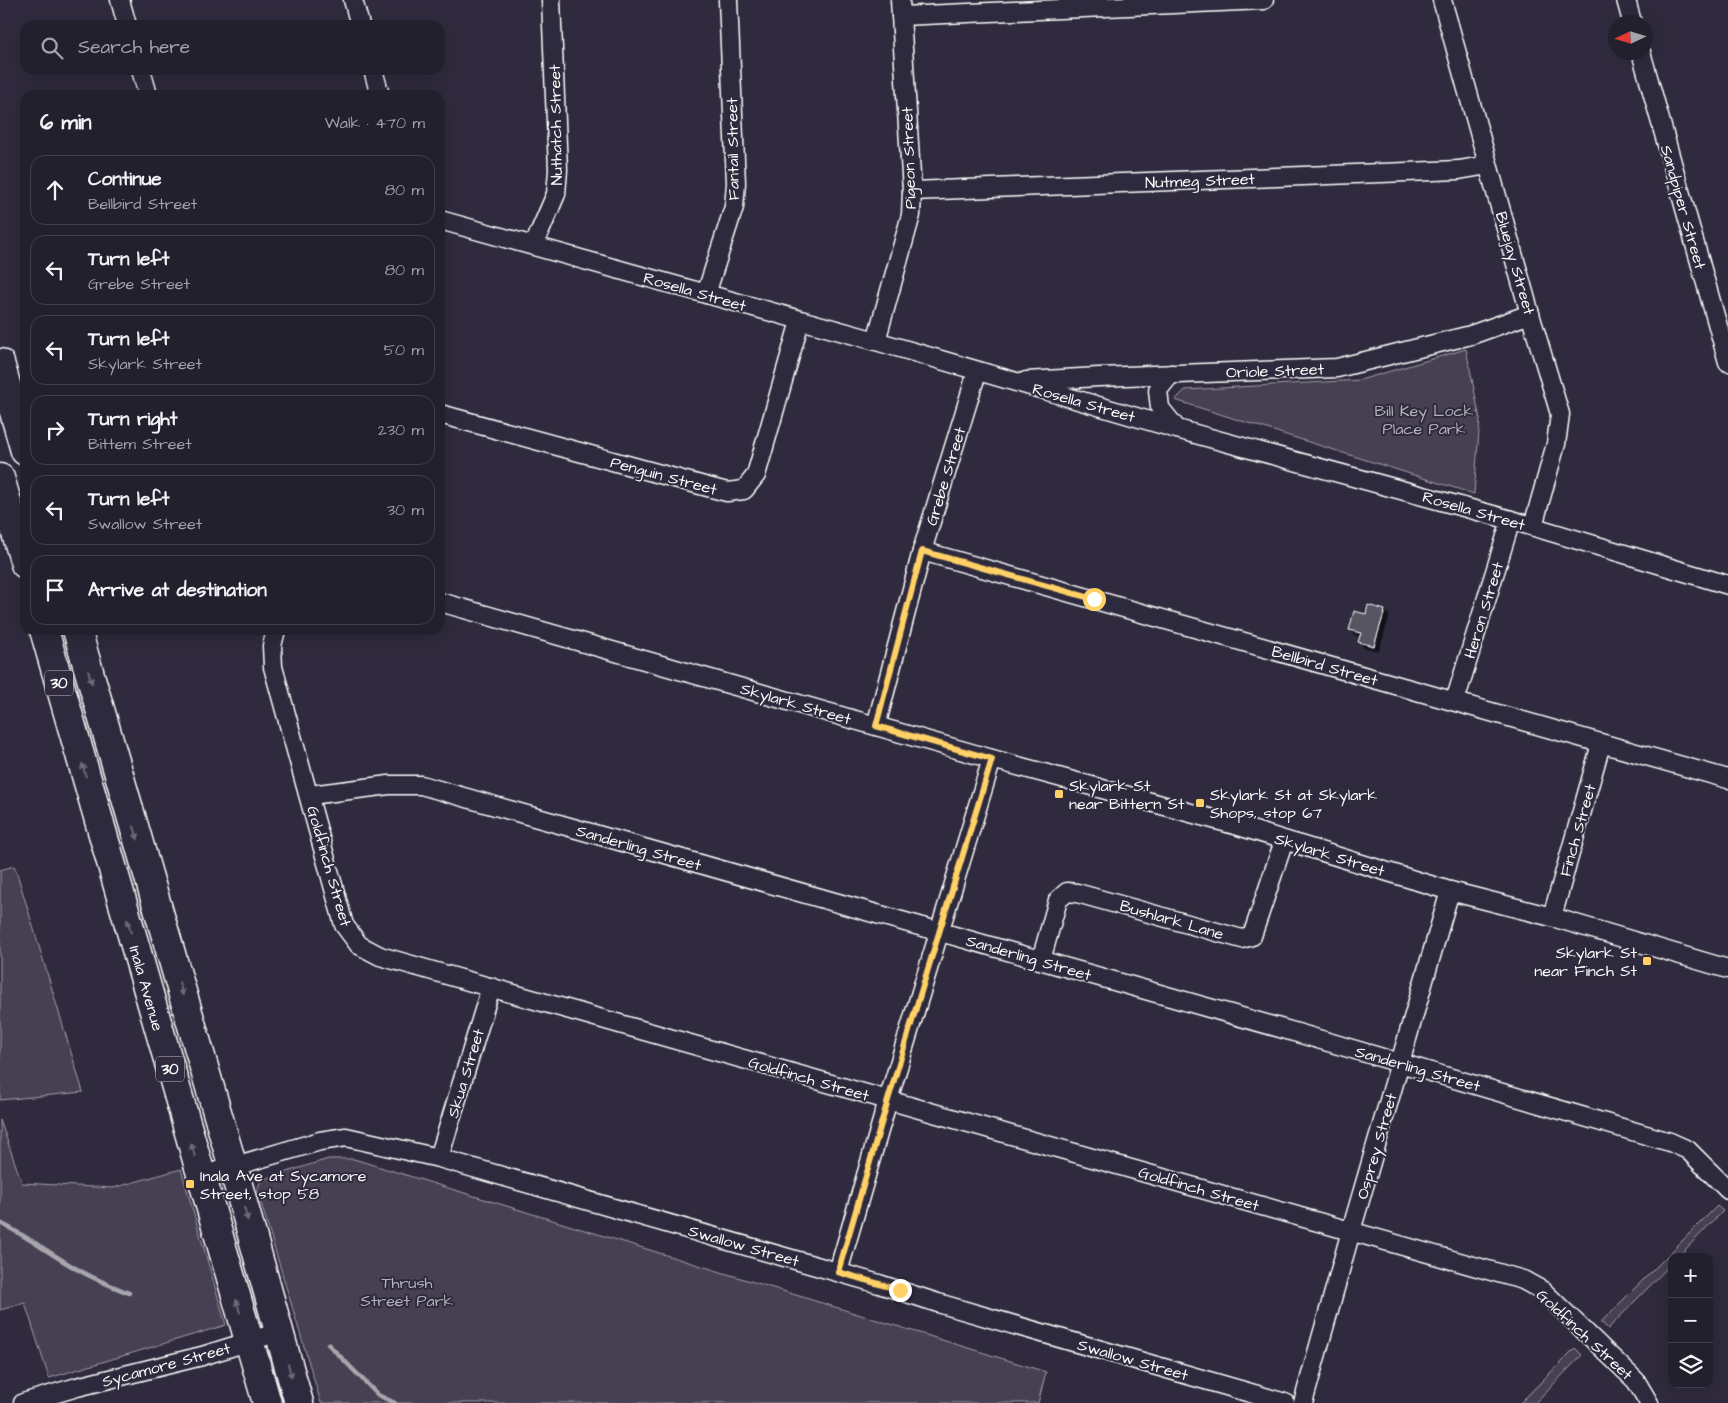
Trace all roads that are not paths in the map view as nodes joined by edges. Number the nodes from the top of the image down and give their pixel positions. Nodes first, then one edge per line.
1 (120, 0) edge
2 (353, 0) edge
3 (551, 0) edge
4 (728, 0) edge
5 (1264, 0) edge
6 (1442, 0) edge
7 (1626, 0) edge
8 (900, 8) edge
9 (1630, 15) edge
10 (126, 20) edge
11 (359, 20) edge
12 (1642, 60) edge
13 (142, 75) edge
14 (374, 75) edge
15 (147, 90) edge
16 (379, 90) edge
17 (1488, 165) junction
18 (912, 191) junction
19 (445, 221) edge
20 (534, 245) junction
21 (706, 294) junction
22 (1530, 314) junction
23 (800, 321) junction
24 (876, 341) junction
25 (1728, 362) edge
26 (0, 363) edge
27 (976, 372) junction
28 (1171, 374) junction
29 (1013, 382) junction
30 (445, 415) edge
31 (1177, 429) junction
32 (20, 433) edge
33 (0, 478) edge
34 (1511, 520) junction
35 (1533, 526) junction
36 (20, 545) edge
37 (922, 551) junction
38 (1728, 586) edge
39 (445, 603) edge
40 (45, 635) edge
41 (78, 635) edge
42 (275, 635) edge
43 (1455, 701) junction
44 (876, 726) junction
45 (1601, 744) junction
46 (992, 759) junction
47 (1728, 779) edge
48 (310, 795) junction
49 (1284, 841) junction
50 (1450, 890) junction
51 (1552, 917) junction
52 (939, 932) junction
53 (1041, 960) junction
54 (1728, 969) edge
55 (491, 987) junction
56 (1400, 1062) junction
57 (888, 1100) junction
58 (439, 1158) junction
59 (233, 1167) junction
60 (201, 1176) junction
61 (1728, 1190) edge
62 (1351, 1231) junction
63 (838, 1272) junction
64 (279, 1332) junction
65 (249, 1341) junction
66 (79, 1395) edge
67 (23, 1403) edge
68 (267, 1403) edge
69 (299, 1403) edge
70 (1285, 1403) edge
71 (1303, 1403) edge
72 (1649, 1403) edge

1 - 10 street
2 - 11 street
3 - 20 street, Nuthatch Street
4 - 21 street, Fantail Street
5 - 8 street
6 - 17 street, Bluejay Street
7 - 9 street
8 - 18 street, Pigeon Street
12 - 25 street, Sandpiper Street
13 - 15 street
14 - 16 street
17 - 18 street, Nutmeg Street
17 - 22 street, Bluejay Street
18 - 24 street, Pigeon Street
19 - 20 street, Rosella Street
20 - 21 street, Rosella Street
21 - 23 street, Rosella Street
22 - 28 street, Oriole Street
22 - 35 street, Bluejay Street
23 - 24 street, Rosella Street
23 - 30 street, Penguin Street
24 - 27 street, Rosella Street
26 - 32 main road
27 - 29 street, Rosella Street
27 - 37 street, Grebe Street
28 - 29 street, Oriole Street
28 - 31 street
29 - 31 street, Rosella Street
31 - 34 street, Rosella Street
33 - 36 main road
34 - 35 street, Rosella Street
34 - 43 street, Heron Street
35 - 38 street, Rosella Street
37 - 43 street, Bellbird Street
37 - 44 street, Grebe Street
39 - 44 street, Skylark Street
60 -> 40 main road, Inala Avenue / 30
41 -> 59 main road, Inala Avenue / 30
42 - 48 street, Goldfinch Street
43 - 45 street, Bellbird Street
44 - 46 street, Skylark Street
45 - 47 street, Bellbird Street
45 - 51 street, Finch Street
46 - 49 street, Skylark Street
46 - 52 street
48 - 52 street, Sanderling Street
48 - 55 street, Goldfinch Street
49 - 50 street, Skylark Street
49 - 53 street, Bushlark Lane
50 - 51 street, Skylark Street
50 - 56 street, Osprey Street
51 - 54 street, Skylark Street
52 - 53 street, Sanderling Street
52 - 57 street
53 - 56 street, Sanderling Street
55 - 57 street, Goldfinch Street
55 - 58 street, Skua Street
56 - 61 street, Sanderling Street
56 - 62 street, Osprey Street
57 - 62 street, Goldfinch Street
57 - 63 street
58 - 59 street, Swallow Street
58 - 63 street, Swallow Street
59 - 60 street, Swallow Street
59 -> 64 main road, Inala Avenue / 30
65 -> 60 main road, Inala Avenue / 30
62 - 71 street, Osprey Street
62 - 72 street, Goldfinch Street
63 - 70 street, Swallow Street
64 - 65 street, Sycamore Street
64 -> 69 main road, Inala Avenue / 30
65 - 66 street, Sycamore Street
65 - 68 main road, Inala Avenue / 30
66 - 67 street, Sycamore Street

